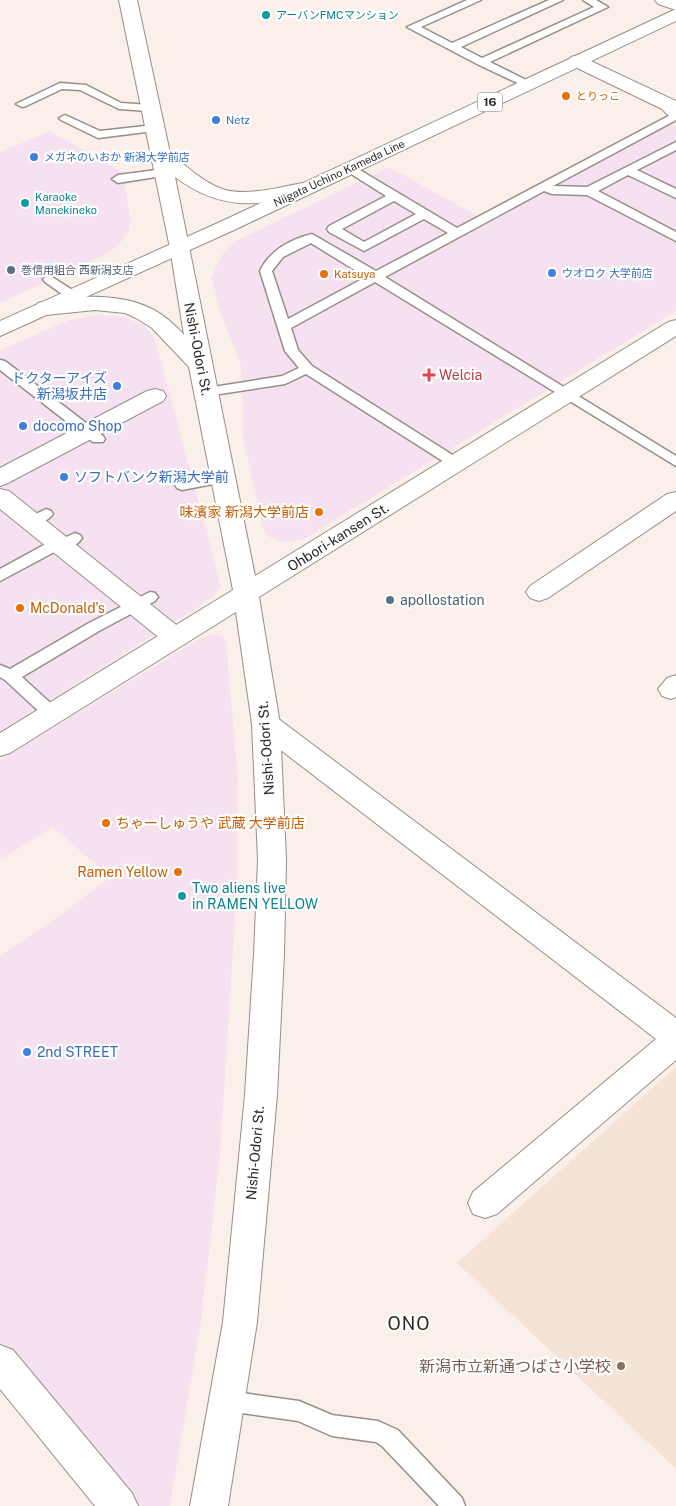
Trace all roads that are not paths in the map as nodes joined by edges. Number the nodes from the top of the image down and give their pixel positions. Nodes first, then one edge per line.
1 (128, 0) edge
2 (476, 0) edge
3 (558, 0) edge
4 (588, 0) edge
5 (664, 0) edge
6 (676, 5) edge
7 (676, 14) edge
8 (452, 47) junction
9 (578, 61) junction
10 (481, 62) junction
11 (528, 84) junction
12 (22, 104) dead end
13 (149, 108) junction
14 (676, 113) edge
15 (65, 118) dead end
16 (154, 128) junction
17 (673, 149) edge
18 (162, 165) junction
19 (349, 168) junction
20 (628, 170) junction
21 (118, 178) dead end
22 (544, 186) junction
23 (303, 189) junction
24 (589, 191) junction
25 (676, 194) edge
26 (394, 196) junction
27 (424, 214) junction
28 (456, 233) junction
29 (346, 236) junction
30 (676, 237) edge
31 (327, 247) junction
32 (180, 248) junction
33 (376, 276) junction
34 (49, 279) dead end
35 (72, 296) junction
36 (46, 308) junction
37 (284, 326) junction
38 (676, 327) edge
39 (0, 329) edge
40 (0, 364) edge
41 (307, 369) junction
42 (203, 379) junction
43 (570, 394) junction
44 (155, 396) dead end
45 (93, 435) junction
46 (676, 462) edge
47 (456, 464) junction
48 (0, 478) edge
49 (224, 478) junction
50 (182, 485) dead end
51 (0, 497) edge
52 (676, 500) edge
53 (65, 542) junction
54 (0, 576) edge
55 (539, 592) dead end
56 (246, 594) junction
57 (143, 602) junction
58 (176, 638) junction
59 (6, 673) edge
60 (52, 714) junction
61 (266, 724) junction
62 (3, 740) edge
63 (676, 1036) edge
64 (676, 1040) edge
65 (485, 1203) dead end
66 (0, 1362) edge
67 (228, 1401) junction
68 (119, 1506) edge
69 (209, 1506) edge
70 (454, 1506) edge

1 - 13 street, Nishi-Odori St.
2 - 8 lane
3 - 8 lane
4 - 10 lane
5 - 6 street
7 - 9 street, Niigata Uchino Kameda Line / 16
8 - 10 lane
9 - 11 street, Niigata Uchino Kameda Line / 16
9 - 14 street
10 - 11 lane
11 - 19 street, Niigata Uchino Kameda Line / 16
12 - 13 lane
13 - 16 street, Nishi-Odori St.
14 - 22 lane
15 - 16 lane
16 - 18 street, Nishi-Odori St.
17 - 20 lane
18 - 21 lane
18 - 23 street
18 - 32 street, Nishi-Odori St.
19 - 23 street, Niigata Uchino Kameda Line / 16
19 - 26 lane
20 - 24 lane
20 - 25 lane
22 - 24 lane
22 - 28 lane
23 - 32 street, Niigata Uchino Kameda Line / 16
24 - 30 lane
26 - 27 lane
26 - 29 lane
27 - 28 lane
27 - 29 lane
28 - 33 lane
29 - 31 lane
31 - 33 lane
31 - 37 lane
32 - 35 street, Niigata Uchino Kameda Line / 16
32 - 42 street, Nishi-Odori St.
33 - 37 lane
33 - 43 lane
34 - 35 lane
35 - 36 street, Niigata Uchino Kameda Line / 16
36 - 39 street, Niigata Uchino Kameda Line / 16
36 - 42 street
37 - 41 lane
38 - 43 street, Ohbori-kansen St.
40 - 45 lane
41 - 42 lane
41 - 47 lane
42 - 49 street, Nishi-Odori St.
43 - 46 lane
43 - 47 street, Ohbori-kansen St.
44 - 45 street
45 - 48 street
47 - 56 street, Ohbori-kansen St.
49 - 50 lane
49 - 56 street, Nishi-Odori St.
51 - 53 street
52 - 55 street
53 - 54 lane
53 - 57 street
56 - 58 street, Ohbori-kansen St.
56 - 61 street, Nishi-Odori St.
57 - 58 street
57 - 59 lane
58 - 60 street, Ohbori-kansen St.
59 - 60 lane
60 - 62 street, Ohbori-kansen St.
61 - 63 street
61 - 67 street, Nishi-Odori St.
64 - 65 street
66 - 68 street
67 - 69 street, Nishi-Odori St.
67 - 70 lane

